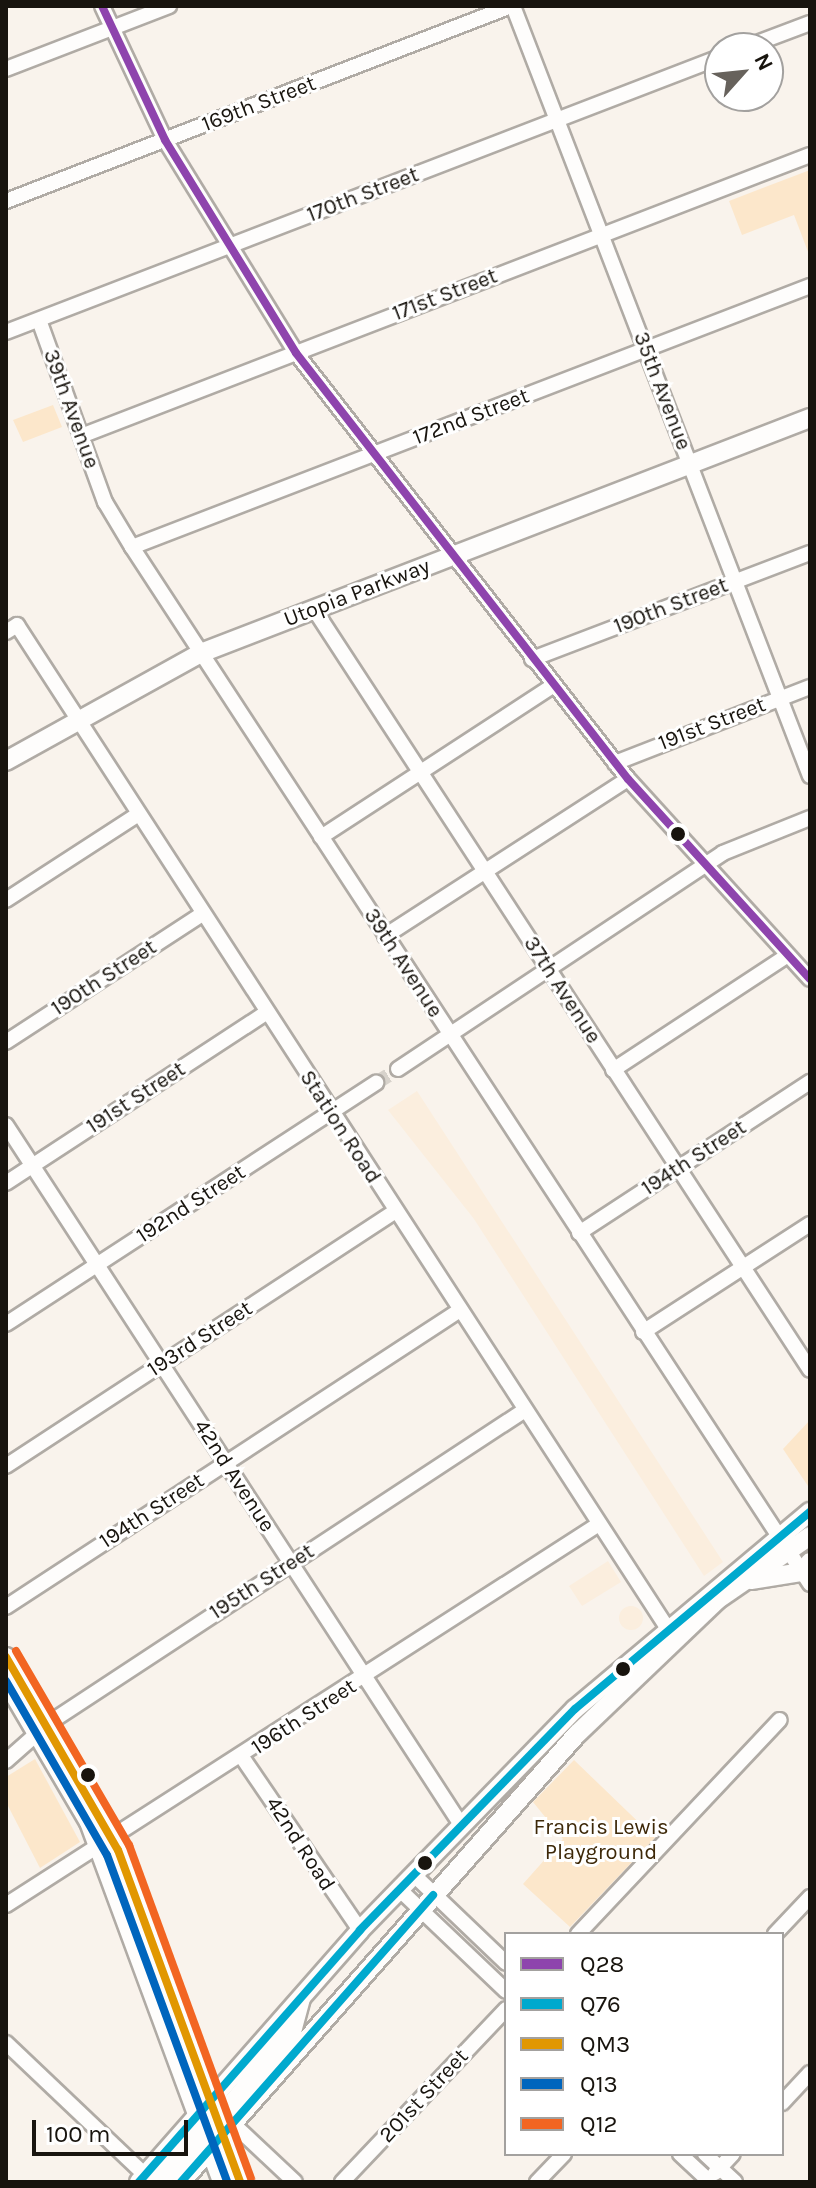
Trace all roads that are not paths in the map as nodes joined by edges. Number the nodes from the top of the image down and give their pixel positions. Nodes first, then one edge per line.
1 (102, 6) edge
2 (169, 6) edge
3 (512, 6) edge
4 (810, 23) edge
5 (110, 28) junction
6 (784, 33) edge
7 (704, 63) edge
8 (6, 69) edge
9 (557, 120) junction
10 (165, 140) junction
11 (810, 155) edge
12 (6, 201) edge
13 (602, 235) junction
14 (226, 247) junction
15 (810, 286) edge
16 (39, 320) junction
17 (6, 332) edge
18 (646, 350) junction
19 (296, 353) junction
20 (810, 418) edge
21 (81, 436) junction
22 (373, 454) junction
23 (690, 464) junction
24 (132, 547) junction
25 (810, 553) edge
26 (451, 557) junction
27 (735, 581) junction
28 (314, 609) junction
29 (12, 628) edge
30 (201, 653) junction
31 (532, 659) junction
32 (553, 686) junction
33 (810, 687) edge
34 (780, 698) junction
35 (73, 718) junction
36 (6, 761) edge
37 (615, 763) junction
38 (420, 772) junction
39 (810, 776) edge
40 (628, 779) junction
41 (137, 815) junction
42 (810, 818) edge
43 (321, 837) junction
44 (707, 865) junction
45 (484, 871) junction
46 (6, 900) edge
47 (202, 914) junction
48 (385, 936) junction
49 (788, 955) junction
50 (549, 971) junction
51 (810, 979) edge
52 (266, 1013) junction
53 (450, 1035) junction
54 (6, 1042) edge
55 (398, 1069) tunnel mouth
56 (613, 1070) junction
57 (810, 1082) edge
58 (376, 1083) tunnel mouth
59 (331, 1112) junction
60 (6, 1125) edge
61 (32, 1166) junction
62 (678, 1169) junction
63 (6, 1183) edge
64 (395, 1211) junction
65 (810, 1224) edge
66 (579, 1233) junction
67 (97, 1265) junction
68 (742, 1268) junction
69 (460, 1310) junction
70 (6, 1324) edge
71 (643, 1332) junction
72 (161, 1364) junction
73 (810, 1370) edge
74 (525, 1410) junction
75 (226, 1463) junction
76 (6, 1466) edge
77 (810, 1512) edge
78 (599, 1524) junction
79 (810, 1536) edge
80 (783, 1544) junction
81 (291, 1562) junction
82 (807, 1573) edge
83 (745, 1581) junction
84 (6, 1607) edge
85 (666, 1626) junction
86 (6, 1657) edge
87 (365, 1677) junction
88 (6, 1681) edge
89 (780, 1720) dead end
90 (44, 1729) junction
91 (242, 1757) junction
92 (6, 1761) edge
93 (462, 1826) junction
94 (110, 1846) junction
95 (414, 1875) junction
96 (400, 1890) junction
97 (434, 1895) junction
98 (810, 1897) edge
99 (6, 1905) edge
100 (420, 1910) junction
101 (360, 1930) junction
102 (580, 1932) edge
103 (777, 1932) edge
104 (504, 1961) edge
105 (504, 1989) edge
106 (504, 2011) edge
107 (6, 2043) edge
108 (810, 2073) edge
109 (784, 2101) edge
110 (213, 2125) junction
111 (562, 2156) edge
112 (682, 2156) edge
113 (707, 2156) edge
114 (731, 2156) edge
115 (720, 2168) junction
116 (146, 2180) edge
117 (708, 2181) edge
118 (181, 2182) edge
119 (222, 2182) edge
120 (240, 2182) edge
121 (295, 2182) edge
122 (342, 2182) edge
123 (537, 2182) edge
124 (735, 2182) edge

1 - 5 street
2 - 5 street
3 - 9 street, 35th Avenue
3 - 10 street, 169th Street
4 - 6 street
5 - 8 street
5 - 10 street
7 - 9 street, 170th Street
9 - 13 street, 35th Avenue
9 - 14 street, 170th Street
10 - 12 street, 169th Street
10 - 14 street
11 - 13 street, 171st Street
13 - 18 street, 35th Avenue
13 - 19 street, 171st Street
14 - 16 street, 170th Street
14 - 19 street
15 - 18 street, 172nd Street
16 - 17 street, 170th Street
16 - 21 street, 39th Avenue
18 - 22 street, 172nd Street
18 - 23 street, 35th Avenue
19 - 21 street, 171st Street
19 - 22 street
20 - 23 main road, Utopia Parkway
21 - 24 street, 39th Avenue
22 - 24 street, 172nd Street
22 - 26 street
23 - 26 main road, Utopia Parkway
23 - 27 street, 35th Avenue
24 - 30 street, 39th Avenue
25 - 27 street, 190th Street
26 - 28 main road, Utopia Parkway
26 - 31 street
27 - 31 street, 190th Street
27 - 34 street, 35th Avenue
28 - 30 main road, Utopia Parkway
28 - 38 street, 37th Avenue
29 - 35 street, Station Road
30 - 35 main road, Utopia Parkway
30 - 43 street, 39th Avenue
31 - 32 street
32 - 37 street
32 - 38 street
33 - 34 street, 191st Street
34 - 37 street, 191st Street
34 - 39 street, 35th Avenue
35 - 36 main road, Utopia Parkway
35 - 41 street, Station Road
37 - 40 street
38 - 43 street
38 - 45 street, 37th Avenue
40 - 44 street
40 - 45 street
41 - 46 street
41 - 47 street, Station Road
42 - 44 street
43 - 48 street, 39th Avenue
44 - 49 street
44 - 50 street
45 - 48 street
45 - 50 street, 37th Avenue
47 - 52 street, Station Road
47 - 54 street, 190th Street
48 - 53 street, 39th Avenue
49 - 51 street
49 - 56 street
50 - 53 street
50 - 56 street, 37th Avenue
52 - 59 street, Station Road
52 - 61 street, 191st Street
53 - 55 street
53 - 66 street, 39th Avenue
56 - 62 street, 37th Avenue
57 - 62 street, 194th Street
58 - 59 street, 192nd Street
59 - 64 street, Station Road
59 - 67 street, 192nd Street
60 - 61 street, 42nd Avenue
61 - 63 street, 191st Street
61 - 67 street, 42nd Avenue
62 - 66 street, 194th Street
62 - 68 street, 37th Avenue
64 - 69 street, Station Road
64 - 72 street, 193rd Street
65 - 68 street
66 - 71 street, 39th Avenue
67 - 70 street, 192nd Street
67 - 72 street, 42nd Avenue
68 - 71 street
68 - 73 street, 37th Avenue
69 - 74 street, Station Road
69 - 75 street, 194th Street
71 - 80 street, 39th Avenue
72 - 75 street, 42nd Avenue
72 - 76 street, 193rd Street
74 - 78 street, Station Road
74 - 81 street, 195th Street
75 - 81 street, 42nd Avenue
75 - 84 street, 194th Street
77 - 80 main road
78 - 85 street, Station Road
78 - 87 street, 196th Street
79 - 80 main road
80 - 82 street, 39th Avenue
80 - 83 main road
80 - 85 main road
81 - 87 street, 42nd Avenue
81 - 90 street, 195th Street
82 - 83 main road
83 - 97 main road
85 - 93 main road
86 - 90 main road
87 - 91 street, 196th Street
87 - 93 street, 42nd Avenue
88 - 90 main road
89 - 102 street
90 - 92 street, 195th Street
90 - 94 main road
90 - 94 main road
91 - 94 street, 196th Street
91 - 101 street, 42nd Road
93 - 95 main road
94 - 99 street, 196th Street
94 - 110 main road
95 - 96 main road
95 - 97 street
96 - 100 street
96 - 101 main road
97 - 100 main road
97 - 104 street
98 - 103 street
100 - 105 street
100 - 110 main road
101 - 110 main road
106 - 122 street, 201st Street
107 - 116 street
108 - 109 street
110 - 116 main road
110 - 118 main road
110 - 119 main road
110 - 120 main road
110 - 121 street
111 - 123 street
112 - 117 street
113 - 115 street
114 - 115 street
115 - 117 street
115 - 124 street

